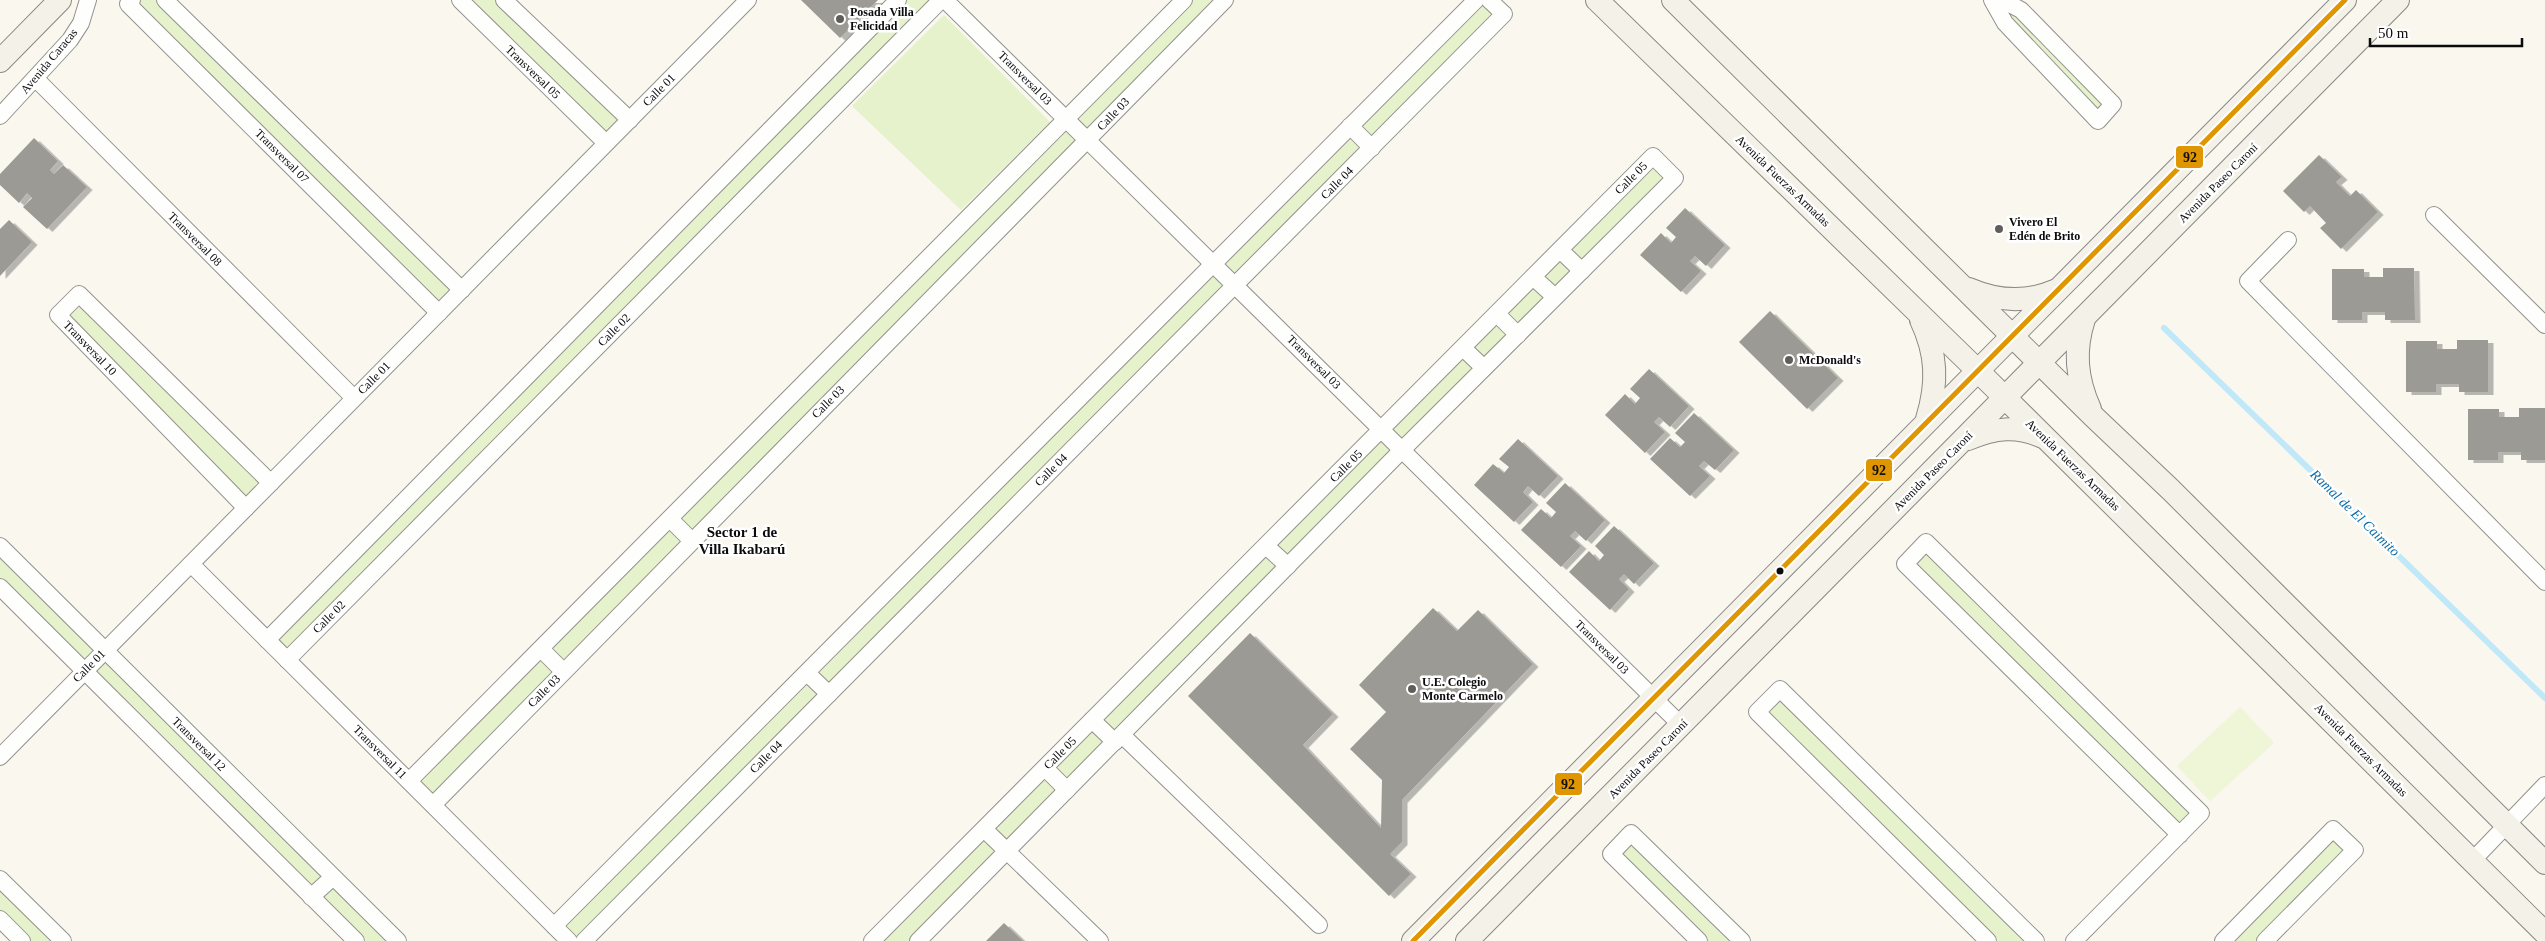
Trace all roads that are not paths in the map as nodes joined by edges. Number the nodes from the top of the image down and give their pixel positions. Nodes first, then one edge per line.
1 (60, 0) edge
2 (88, 0) edge
3 (132, 0) edge
4 (164, 0) edge
5 (460, 0) edge
6 (504, 0) edge
7 (748, 0) edge
8 (898, 0) edge
9 (941, 0) edge
10 (945, 0) edge
11 (1224, 0) edge
12 (1476, 0) edge
13 (1489, 0) edge
14 (1597, 0) edge
15 (1673, 0) edge
16 (1992, 0) edge
17 (2002, 0) edge
18 (2345, 0) edge
19 (2398, 0) edge
20 (1183, 2) edge
21 (1202, 23) junction
22 (0, 61) edge
23 (36, 79) junction
24 (0, 116) edge
25 (1066, 119) junction
26 (630, 120) junction
27 (1350, 126) junction
28 (1087, 140) junction
29 (606, 144) junction
30 (1372, 148) junction
31 (2434, 215) dead end
32 (2288, 240) dead end
33 (1560, 250) junction
34 (1213, 263) junction
35 (1582, 271) junction
36 (1534, 276) junction
37 (1236, 286) junction
38 (1962, 286) junction
39 (462, 290) junction
40 (2057, 290) junction
41 (1555, 297) junction
42 (1918, 312) junction
43 (439, 313) junction
44 (1497, 314) junction
45 (2085, 317) junction
46 (2545, 324) edge
47 (1518, 335) junction
48 (2011, 335) junction
49 (1463, 348) junction
50 (2040, 363) junction
51 (1484, 368) junction
52 (1977, 370) junction
53 (525, 379) junction
54 (354, 398) junction
55 (2004, 398) junction
56 (544, 400) junction
57 (2093, 416) junction
58 (1927, 420) junction
59 (1382, 430) junction
60 (2048, 440) junction
61 (1962, 441) junction
62 (1403, 450) junction
63 (271, 483) junction
64 (246, 508) junction
65 (670, 519) junction
66 (692, 541) junction
67 (0, 546) edge
68 (1266, 546) junction
69 (191, 564) junction
70 (1288, 566) junction
71 (2545, 582) edge
72 (0, 587) edge
73 (267, 640) junction
74 (105, 650) junction
75 (541, 650) junction
76 (287, 660) junction
77 (85, 671) junction
78 (563, 671) junction
79 (807, 674) junction
80 (829, 694) junction
81 (1653, 698) junction
82 (1092, 720) junction
83 (1681, 725) junction
84 (1118, 738) junction
85 (0, 757) edge
86 (1045, 768) junction
87 (409, 781) junction
88 (2545, 785) edge
89 (1067, 790) junction
90 (432, 805) junction
91 (2506, 824) junction
92 (984, 829) junction
93 (2180, 835) junction
94 (1006, 852) junction
95 (2472, 861) junction
96 (2545, 863) edge
97 (333, 877) junction
98 (0, 879) edge
99 (311, 897) junction
100 (0, 919) edge
101 (1320, 925) dead end
102 (554, 926) junction
103 (2545, 933) edge
104 (55, 938) edge
105 (22, 941) edge
106 (356, 941) edge
107 (398, 941) edge
108 (569, 941) edge
109 (584, 941) edge
110 (872, 941) edge
111 (918, 941) edge
112 (1100, 941) edge
113 (1413, 941) edge
114 (1468, 941) edge
115 (1699, 941) edge
116 (1742, 941) edge
117 (1988, 941) edge
118 (2036, 941) edge
119 (2074, 941) edge
120 (2223, 941) edge
121 (2265, 941) edge

1 - 22 street
2 - 23 street, Avenida Caracas
3 - 43 street, Transversal 07
4 - 39 street
5 - 29 street, Transversal 05
6 - 26 street
7 - 26 street, Calle 01
8 - 53 street
9 - 56 street, Calle 02
10 - 25 street, Transversal 03
11 - 21 street, Calle 03
12 - 27 street
13 - 30 street, Calle 04
14 - 42 street, Avenida Fuerzas Armadas
15 - 38 street
16 - 17 street
18 - 40 street
19 - 45 street, Avenida Paseo Caroní
20 - 21 street
20 - 25 street
21 - 28 street, Calle 03
23 - 24 street, Avenida Caracas
23 - 54 street, Transversal 08
25 - 28 street, Transversal 03
25 - 65 street
26 - 29 street, Calle 01
27 - 30 street
27 - 34 street
28 - 34 street, Transversal 03
28 - 66 street, Calle 03
29 - 39 street, Calle 01
30 - 37 street, Calle 04
31 - 46 street
32 - 71 street
33 - 35 street
33 - 35 street, Calle 05
33 - 36 street, Calle 05
34 - 37 street, Transversal 03
34 - 79 street
35 - 41 street, Calle 05
36 - 41 street
36 - 44 street, Calle 05
37 - 59 street, Transversal 03
37 - 80 street, Calle 04
38 - 40 street
38 - 48 street
39 - 43 street, Calle 01
40 - 48 street
41 - 47 street, Calle 05
42 - 52 street, Avenida Fuerzas Armadas
42 - 58 street
43 - 54 street, Calle 01
44 - 47 street
44 - 49 street, Calle 05
45 - 50 street, Avenida Paseo Caroní
45 - 57 street
47 - 51 street, Calle 05
48 - 50 street
48 - 52 street
49 - 51 street
49 - 59 street, Calle 05
50 - 55 street, Avenida Paseo Caroní
50 - 57 street
51 - 62 street, Calle 05
52 - 55 street, Avenida Fuerzas Armadas
52 - 58 street
53 - 56 street
53 - 73 street
54 - 63 street, Calle 01
55 - 60 street, Avenida Fuerzas Armadas
55 - 61 street, Avenida Paseo Caroní
56 - 76 street, Calle 02
57 - 91 street
58 - 81 street
59 - 62 street, Transversal 03
59 - 68 street, Calle 05
60 - 61 street
60 - 95 street, Avenida Fuerzas Armadas
61 - 83 street, Avenida Paseo Caroní
62 - 70 street, Calle 05
62 - 81 street, Transversal 03
63 - 64 street, Calle 01
63 - 64 street, Transversal 10
64 - 69 street, Calle 01
65 - 66 street
65 - 75 street
66 - 78 street, Calle 03
67 - 74 street, Transversal 12
68 - 70 street
68 - 82 street, Calle 05
69 - 73 street, Transversal 11
69 - 74 street, Calle 01
70 - 84 street, Calle 05
72 - 77 street
73 - 76 street, Transversal 11
74 - 77 street, Calle 01
74 - 97 street, Transversal 12
75 - 78 street
75 - 87 street
76 - 87 street, Transversal 11
77 - 85 street, Calle 01
77 - 99 street
78 - 90 street, Calle 03
79 - 80 street
79 - 102 street
80 - 109 street, Calle 04
81 - 83 street, Transversal 03
81 - 113 street
82 - 84 street
82 - 86 street, Calle 05
83 - 114 street, Avenida Paseo Caroní
84 - 89 street, Calle 05
84 - 101 street
86 - 89 street
86 - 92 street, Calle 05
87 - 90 street, Transversal 11
88 - 91 street
89 - 94 street, Calle 05
90 - 102 street, Transversal 11
91 - 95 street
91 - 96 street
92 - 94 street
92 - 110 street, Calle 05
93 - 93 street
93 - 119 street
94 - 111 street, Calle 05
94 - 112 street
95 - 103 street, Avenida Fuerzas Armadas
97 - 99 street
97 - 107 street, Transversal 12
98 - 104 street
99 - 106 street
100 - 105 street
102 - 108 street, Transversal 11
115 - 116 street
117 - 118 street
120 - 121 street

